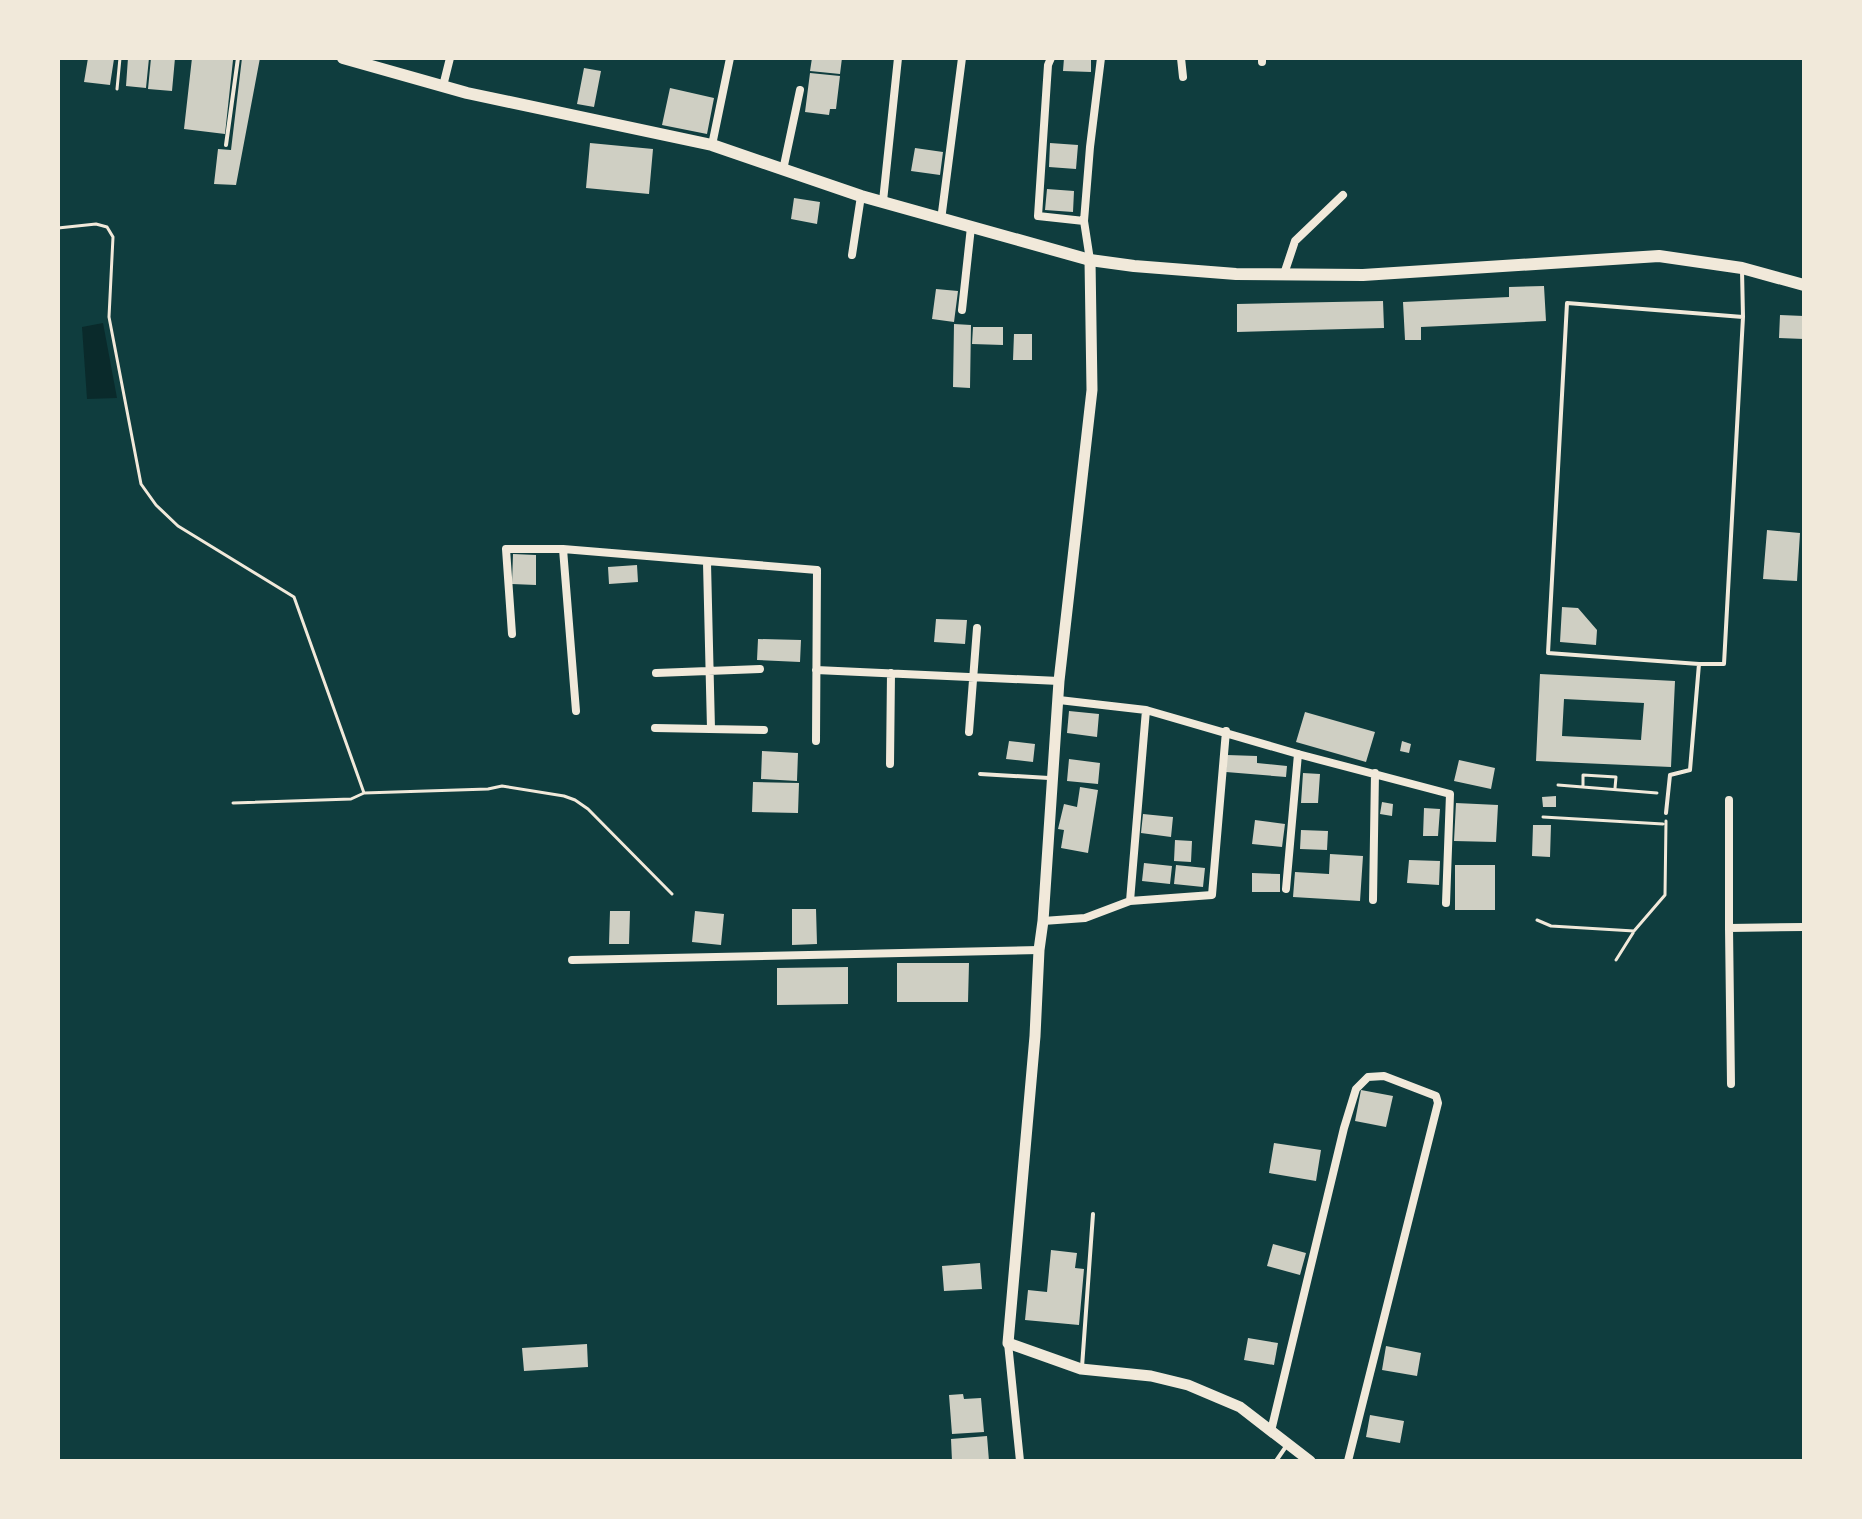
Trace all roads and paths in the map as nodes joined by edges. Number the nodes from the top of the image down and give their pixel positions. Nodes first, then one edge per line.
1 (120, 58) edge
2 (238, 58) edge
3 (345, 58) edge
4 (450, 58) edge
5 (730, 58) edge
6 (898, 58) edge
7 (962, 58) edge
8 (1051, 58) edge
9 (1101, 58) edge
10 (1181, 58) edge
11 (1183, 77) dead end
12 (443, 86) junction
13 (117, 89) dead end
14 (800, 90) dead end
15 (226, 145) dead end
16 (712, 145) junction
17 (783, 170) junction
18 (1343, 195) dead end
19 (861, 196) junction
20 (883, 201) junction
21 (941, 221) junction
22 (1084, 221) junction
23 (971, 227) junction
24 (58, 228) edge
25 (852, 255) dead end
26 (1090, 260) junction
27 (1742, 268) junction
28 (1284, 274) junction
29 (1804, 285) edge
30 (962, 310) dead end
31 (1743, 317) junction
32 (563, 549) junction
33 (707, 563) junction
34 (977, 628) dead end
35 (512, 634) dead end
36 (1699, 664) junction
37 (760, 669) dead end
38 (816, 670) junction
39 (709, 671) junction
40 (656, 673) dead end
41 (891, 673) junction
42 (972, 677) junction
43 (1059, 681) junction
44 (1059, 700) junction
45 (1146, 710) junction
46 (576, 711) dead end
47 (655, 728) dead end
48 (711, 729) junction
49 (764, 730) dead end
50 (1226, 731) junction
51 (969, 732) dead end
52 (816, 741) dead end
53 (1298, 754) junction
54 (890, 764) dead end
55 (1375, 773) junction
56 (980, 774) dead end
57 (1053, 778) junction
58 (1558, 785) dead end
59 (1583, 787) junction
60 (1614, 790) junction
61 (364, 793) junction
62 (1668, 794) junction
63 (1729, 800) dead end
64 (233, 803) dead end
65 (1666, 813) joint
66 (1543, 817) dead end
67 (1666, 824) junction
68 (1286, 889) dead end
69 (672, 894) dead end
70 (1373, 900) dead end
71 (1130, 901) junction
72 (1446, 903) dead end
73 (1537, 920) dead end
74 (1043, 921) junction
75 (1804, 927) edge
76 (1729, 928) junction
77 (1634, 931) junction
78 (1039, 950) junction
79 (572, 960) dead end
80 (1616, 960) dead end
81 (1731, 1084) dead end
82 (1093, 1214) dead end
83 (1008, 1343) junction
84 (1081, 1369) junction
85 (1271, 1431) junction
86 (1287, 1445) junction
87 (1020, 1461) edge
88 (1276, 1461) edge
89 (1310, 1461) edge
90 (1348, 1461) edge

1 - 13 path
2 - 15 lane
3 - 12 main road
4 - 12 street
5 - 16 street
6 - 20 street
7 - 21 street
8 - 22 street
9 - 22 street
10 - 11 street
12 - 16 main road
14 - 17 street
16 - 17 main road
17 - 19 main road
18 - 28 street
19 - 20 main road
19 - 25 street
20 - 21 main road
21 - 23 main road
22 - 26 street
23 - 26 main road
23 - 30 street
24 - 61 path
26 - 28 main road
26 - 43 street
27 - 28 main road
27 - 29 main road
27 - 31 lane
31 - 36 lane
31 - 36 lane
32 - 33 street
32 - 35 street
32 - 46 street
33 - 38 street
33 - 39 street
34 - 42 street
36 - 62 lane
37 - 39 street
38 - 41 street
38 - 52 street
39 - 40 street
39 - 48 street
41 - 42 street
41 - 54 street
42 - 43 street
42 - 51 street
43 - 44 street
44 - 45 street
44 - 57 street
45 - 50 street
45 - 71 street
47 - 48 street
48 - 49 street
50 - 53 street
50 - 71 street
53 - 55 street
53 - 68 street
55 - 70 street
55 - 72 street
56 - 57 lane
57 - 74 street
58 - 59 path
59 - 60 path
59 - 60 path
60 - 62 path
61 - 64 path
61 - 69 path
62 - 65 lane
63 - 76 street
65 - 67 path
66 - 67 path
67 - 77 path
71 - 74 street
73 - 77 path
74 - 78 street
75 - 76 street
76 - 81 street
77 - 80 path
78 - 79 street
78 - 83 street
82 - 84 lane
83 - 84 street
83 - 87 street
84 - 85 street
85 - 86 street
85 - 90 street
86 - 88 lane
86 - 89 street

